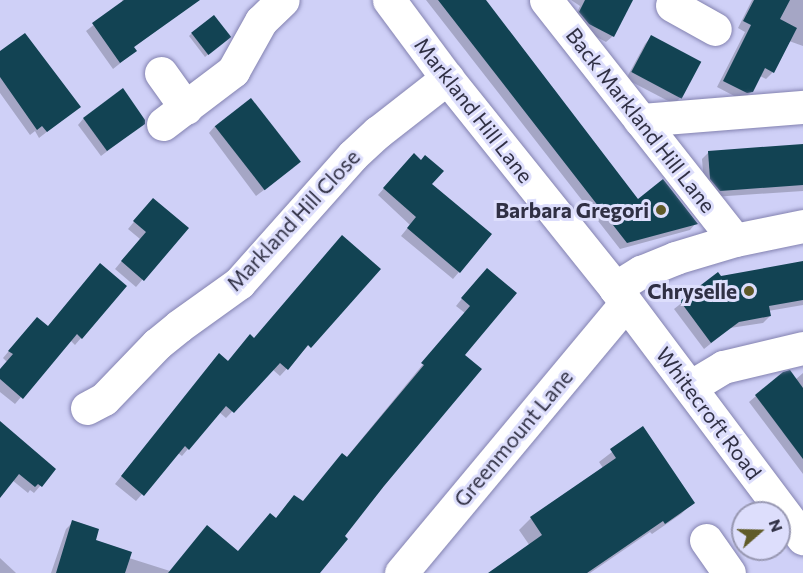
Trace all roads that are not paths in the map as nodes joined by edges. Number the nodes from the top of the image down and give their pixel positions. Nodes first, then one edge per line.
1 (283, 0) edge
2 (388, 0) edge
3 (546, 0) edge
4 (161, 73) dead end
5 (447, 78) junction
6 (803, 107) edge
7 (640, 120) junction
8 (803, 226) edge
9 (735, 240) junction
10 (620, 295) junction
11 (803, 348) edge
12 (690, 387) junction
13 (87, 408) dead end
14 (803, 538) edge
15 (706, 540) dead end
16 (401, 573) edge
17 (729, 573) edge

1 - 4 street
2 - 5 street, Markland Hill Lane
3 - 7 street, Back Markland Hill Lane
5 - 10 street, Markland Hill Lane
5 - 13 street, Markland Hill Close
6 - 7 street
7 - 9 street, Back Markland Hill Lane
8 - 9 street
9 - 10 street
10 - 12 street, Whitecroft Road
10 - 16 street, Greenmount Lane
11 - 12 street
12 - 14 street, Whitecroft Road
15 - 17 street

